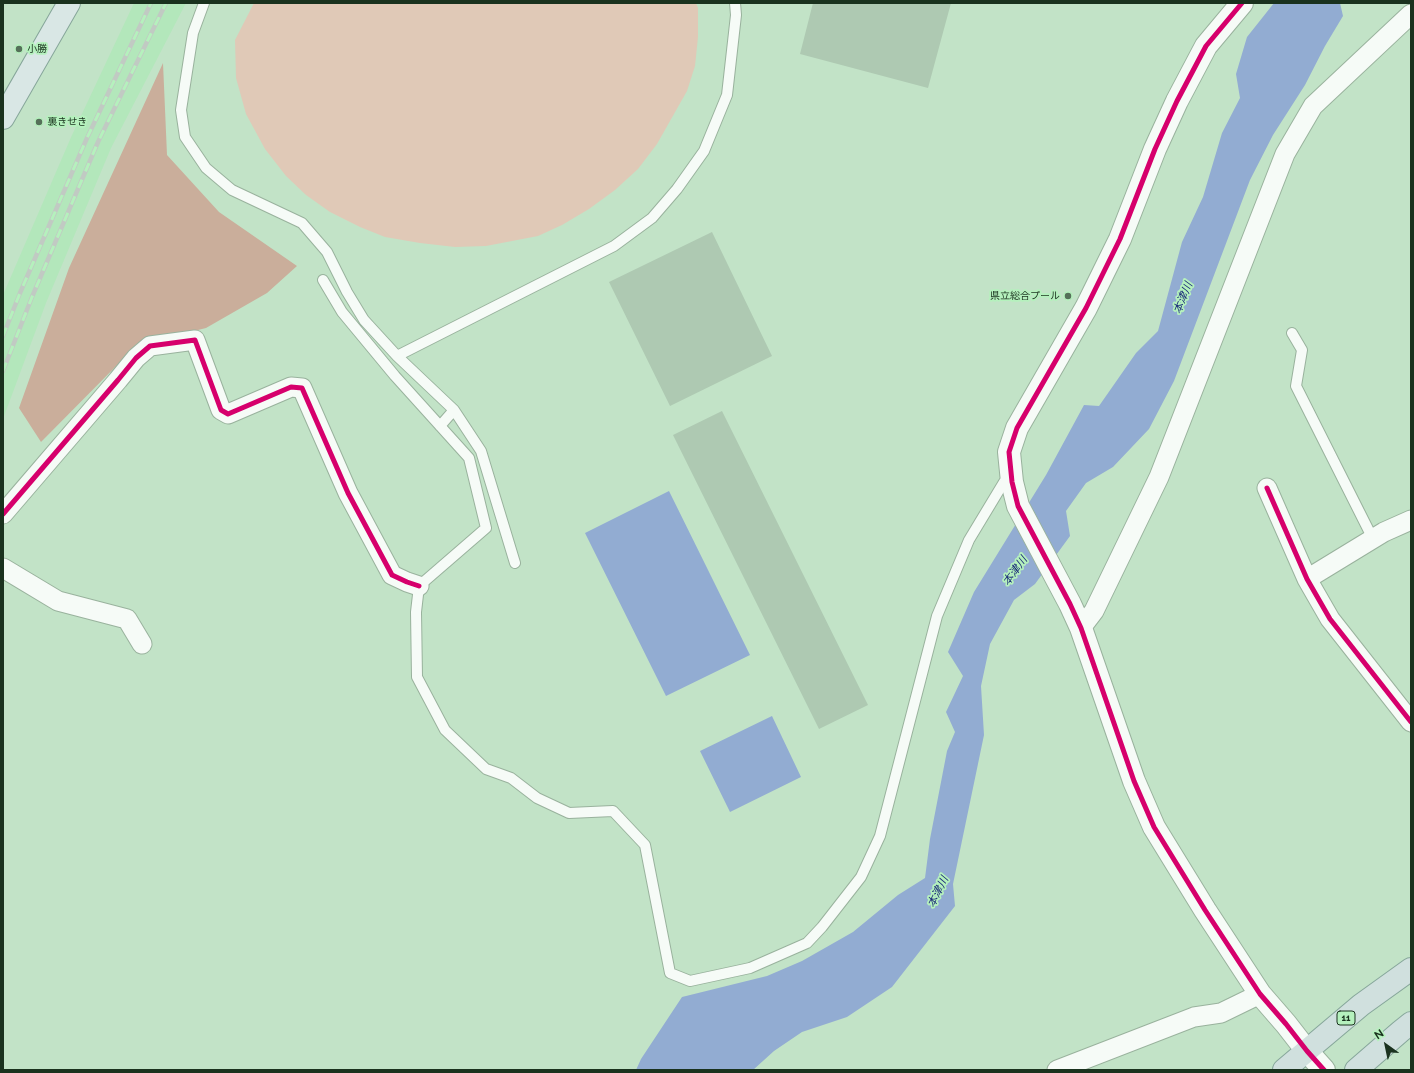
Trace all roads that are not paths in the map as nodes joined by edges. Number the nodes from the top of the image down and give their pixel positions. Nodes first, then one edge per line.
1 (69, 3) edge
2 (204, 3) edge
3 (735, 3) edge
4 (1242, 3) edge
5 (1411, 14) edge
6 (3, 118) edge
7 (323, 280) dead end
8 (1292, 333) dead end
9 (397, 356) junction
10 (454, 410) junction
11 (440, 426) junction
12 (1004, 482) dead end
13 (1267, 488) dead end
14 (3, 514) edge
15 (1411, 520) edge
16 (1373, 539) junction
17 (515, 563) dead end
18 (3, 568) edge
19 (1307, 579) junction
20 (419, 586) junction
21 (1081, 628) junction
22 (142, 644) dead end
23 (1411, 722) edge
24 (1411, 969) edge
25 (1260, 994) junction
26 (1411, 1023) edge
27 (1307, 1051) junction
28 (1057, 1070) edge
29 (1284, 1070) edge
30 (1324, 1070) edge
31 (1356, 1070) edge

1 - 6 main road
2 - 9 lane
3 - 9 lane
4 - 21 street
5 - 21 street
7 - 11 lane
8 - 16 lane
9 - 10 lane
10 - 11 lane
10 - 17 lane
11 - 20 lane
12 - 20 lane
13 - 19 street
14 - 20 street
15 - 16 street
16 - 19 street
18 - 22 street
19 - 23 street
21 - 25 street
24 - 27 highway, 11
25 - 27 street
25 - 28 street
26 - 31 highway
27 - 29 highway, 11
27 - 30 street

